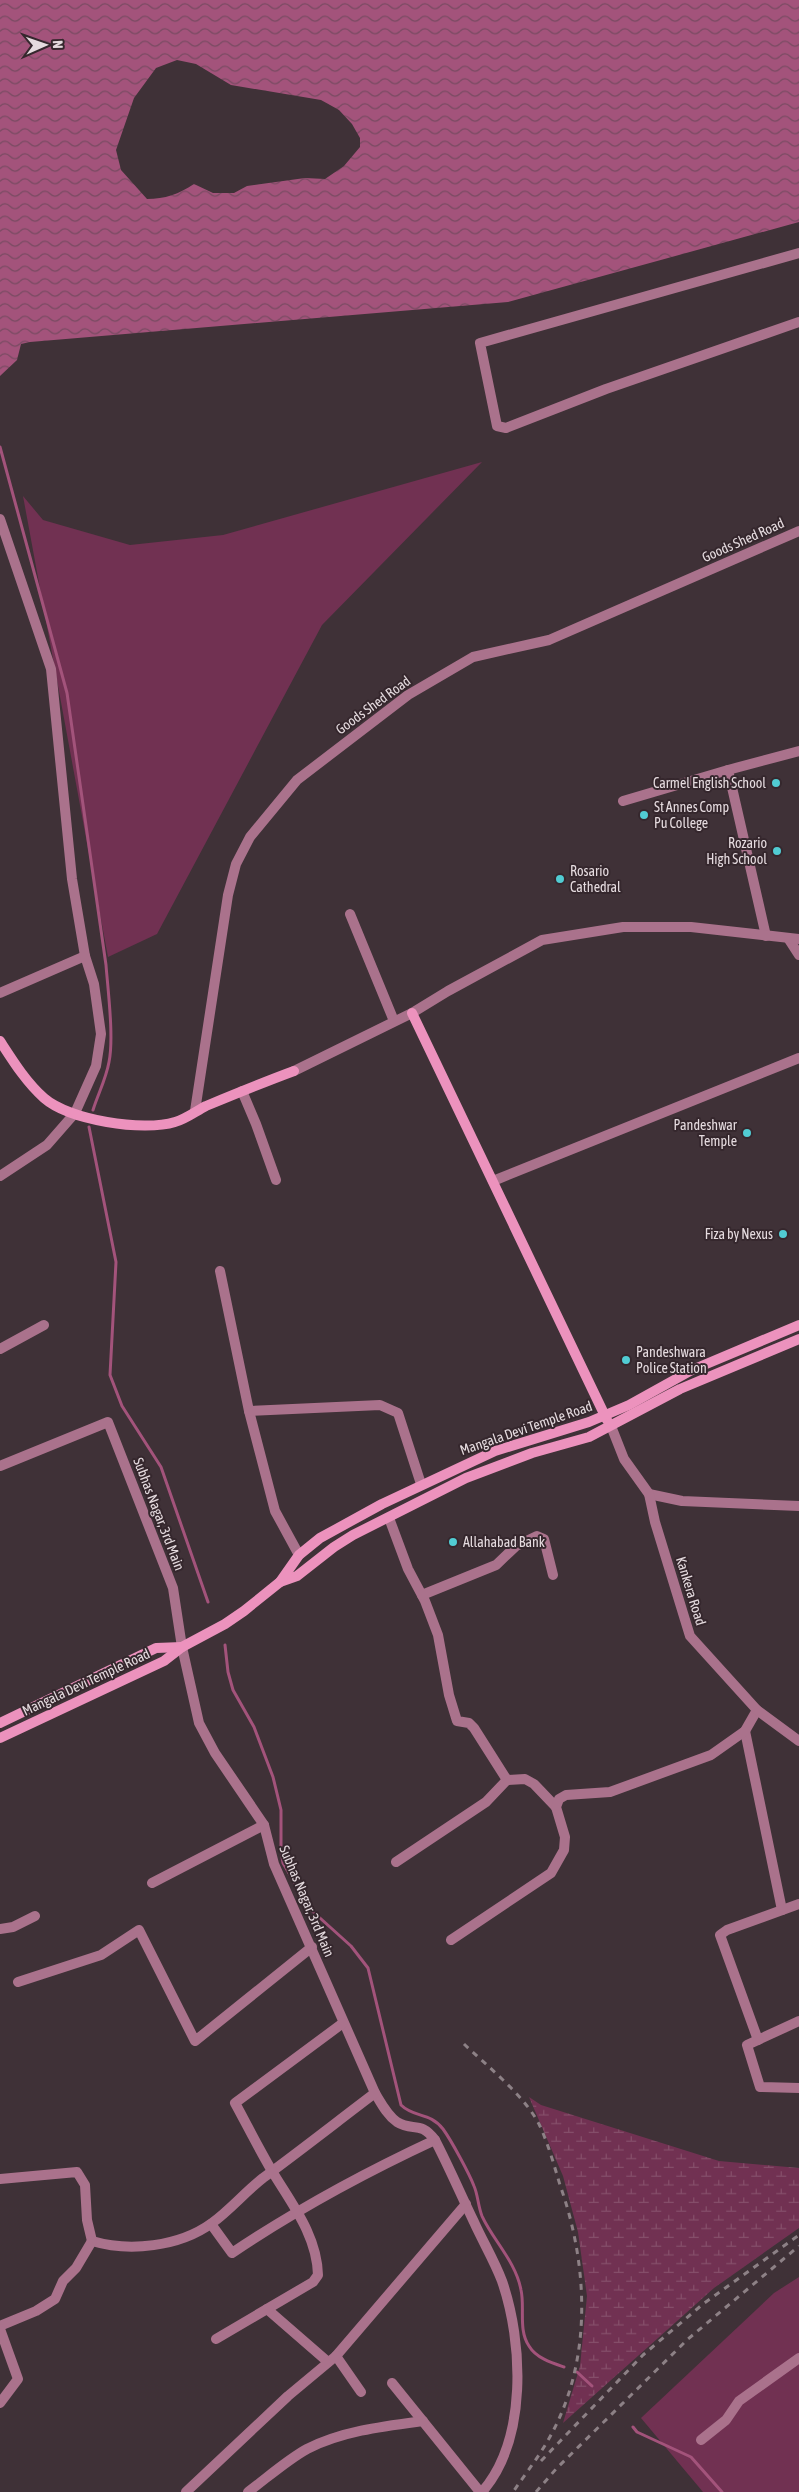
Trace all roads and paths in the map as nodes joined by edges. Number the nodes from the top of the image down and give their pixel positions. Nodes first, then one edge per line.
1 (799, 253) edge
2 (799, 322) edge
3 (0, 519) edge
4 (798, 535) edge
5 (799, 752) edge
6 (728, 770) junction
7 (623, 801) dead end
8 (350, 914) dead end
9 (766, 936) junction
10 (794, 939) edge
11 (799, 955) edge
12 (85, 956) junction
13 (0, 993) edge
14 (412, 1013) junction
15 (394, 1021) junction
16 (0, 1041) edge
17 (799, 1058) edge
18 (294, 1071) joint
19 (242, 1091) junction
20 (195, 1111) junction
21 (76, 1114) junction
22 (0, 1176) edge
23 (276, 1180) dead end
24 (493, 1181) junction
25 (220, 1272) dead end
26 (44, 1325) dead end
27 (799, 1325) edge
28 (799, 1339) edge
29 (0, 1349) edge
30 (666, 1391) junction
31 (249, 1411) junction
32 (604, 1415) junction
33 (611, 1426) junction
34 (0, 1466) edge
35 (421, 1484) junction
36 (649, 1494) junction
37 (382, 1504) junction
38 (799, 1506) edge
39 (389, 1518) junction
40 (299, 1555) junction
41 (553, 1575) dead end
42 (280, 1582) junction
43 (422, 1595) junction
44 (182, 1647) junction
45 (757, 1710) junction
46 (0, 1723) edge
47 (745, 1731) junction
48 (0, 1738) edge
49 (799, 1741) edge
50 (507, 1780) junction
51 (556, 1807) junction
52 (264, 1825) junction
53 (396, 1862) dead end
54 (152, 1883) dead end
55 (799, 1904) edge
56 (782, 1910) junction
57 (35, 1916) dead end
58 (0, 1930) edge
59 (451, 1940) dead end
60 (312, 1947) junction
61 (18, 1982) dead end
62 (799, 2021) edge
63 (343, 2023) junction
64 (758, 2040) junction
65 (799, 2088) edge
66 (375, 2093) junction
67 (435, 2140) junction
68 (272, 2172) junction
69 (0, 2179) edge
70 (466, 2204) junction
71 (299, 2212) junction
72 (211, 2224) junction
73 (92, 2241) junction
74 (267, 2309) junction
75 (0, 2328) edge
76 (216, 2339) dead end
77 (4, 2348) edge
78 (799, 2358) edge
79 (332, 2359) junction
80 (392, 2383) dead end
81 (360, 2392) dead end
82 (0, 2403) edge
83 (423, 2422) junction
84 (701, 2440) dead end
85 (186, 2492) edge
86 (248, 2492) edge
87 (481, 2492) edge

1 - 2 street
3 - 12 street
4 - 20 street, Goods Shed Road
5 - 6 street
6 - 7 street
6 - 9 street
8 - 15 street
9 - 10 street
9 - 14 street
10 - 11 street
12 - 13 street
12 - 21 street
14 - 15 street
14 - 24 main road
15 - 18 street
16 - 21 main road
17 - 24 street
18 - 19 main road
19 - 20 main road
19 - 23 street
20 - 21 main road
21 - 22 street
24 - 32 main road
25 - 31 street
26 - 29 street
27 - 30 main road, Mangala Devi Temple Road
28 - 30 main road, Mangala Devi Temple Road
30 - 32 main road, Mangala Devi Temple Road
30 - 33 main road, Mangala Devi Temple Road
31 - 35 street
31 - 40 street
32 - 33 main road
32 - 35 main road, Mangala Devi Temple Road
33 - 36 street
33 - 39 main road, Mangala Devi Temple Road
34 - 44 street, Subhas Nagar, 3rd Main
35 - 37 main road, Mangala Devi Temple Road
36 - 38 street
36 - 45 street, Kankera Road
37 - 39 main road
37 - 40 main road, Mangala Devi Temple Road
39 - 42 main road, Mangala Devi Temple Road
39 - 43 street
40 - 42 main road, Mangala Devi Temple Road
41 - 43 street
42 - 44 main road, Mangala Devi Temple Road
43 - 50 street
44 - 46 main road, Mangala Devi Temple Road
44 - 48 main road, Mangala Devi Temple Road
44 - 52 street, Subhas Nagar, 3rd Main
45 - 47 street
45 - 49 street, Kankera Road
47 - 51 street
47 - 56 street
50 - 51 street
50 - 53 street
51 - 59 street
52 - 54 street
52 - 60 street, Subhas Nagar, 3rd Main
55 - 56 street
56 - 64 street
57 - 58 street
60 - 61 street
60 - 63 street, Subhas Nagar, 3rd Main
62 - 64 street
63 - 66 street, Subhas Nagar, 3rd Main
63 - 68 street
64 - 65 street
66 - 67 street, Subhas Nagar, 3rd Main
66 - 68 street
67 - 70 street
67 - 71 street
68 - 71 street
68 - 72 street
69 - 73 street
70 - 79 street
70 - 87 street
71 - 72 street
71 - 74 street
72 - 73 street
73 - 75 street
74 - 76 street
74 - 79 street
75 - 77 street
77 - 82 street
78 - 84 street
79 - 81 street
79 - 85 street
80 - 83 street
83 - 86 street
83 - 87 street

